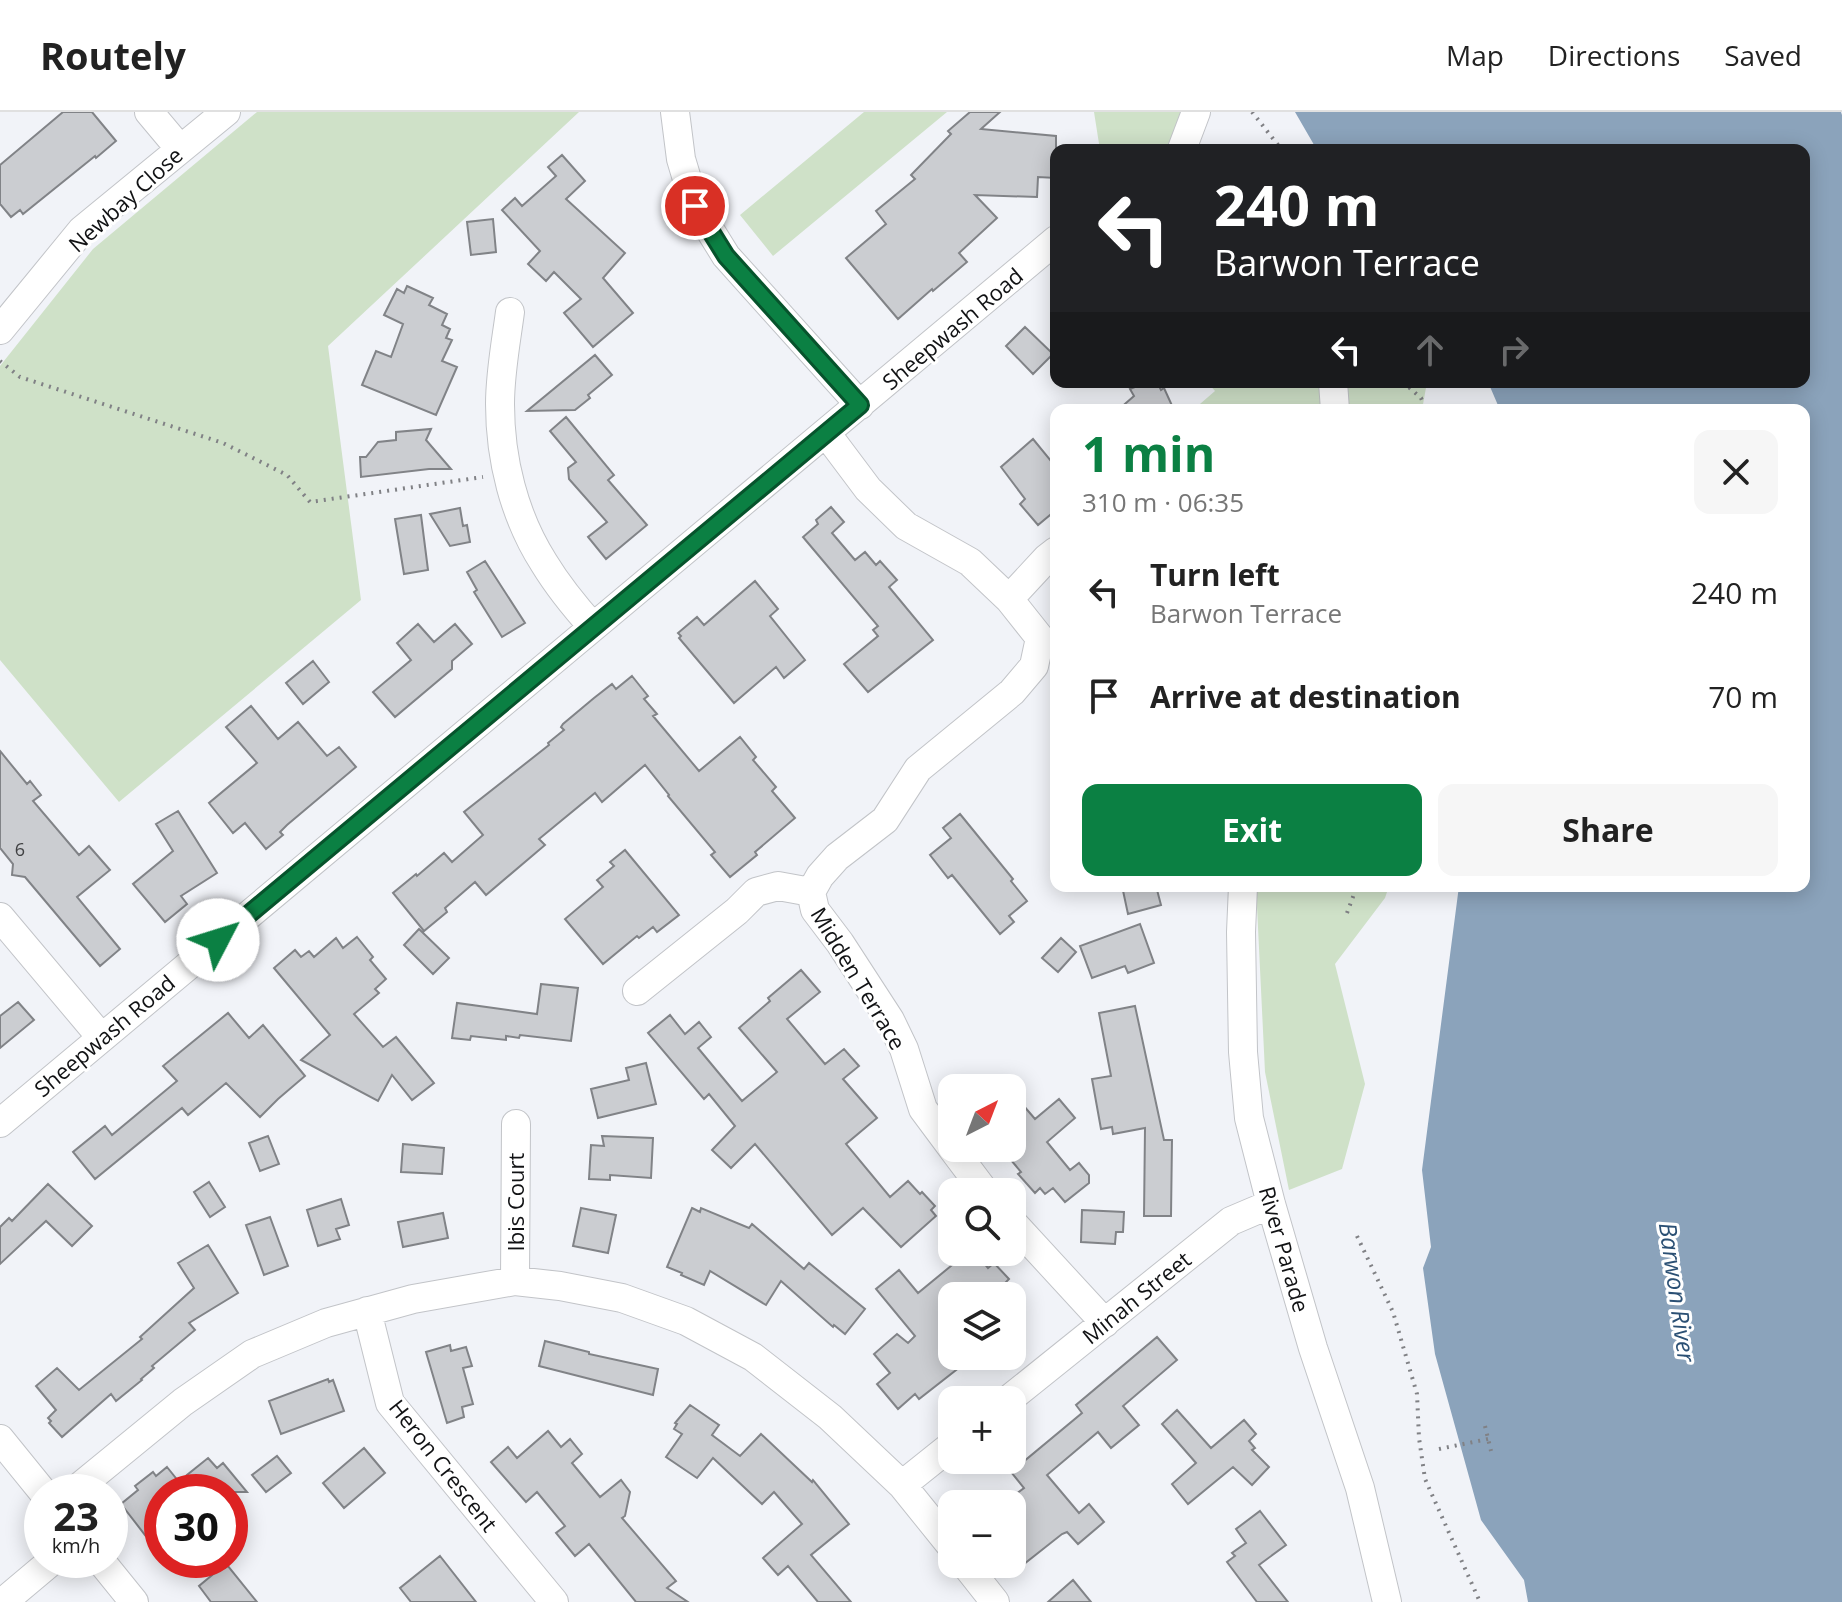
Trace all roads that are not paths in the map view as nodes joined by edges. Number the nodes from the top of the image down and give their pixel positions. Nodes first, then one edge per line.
1 (149, 112) edge
2 (226, 112) edge
3 (675, 112) edge
4 (1196, 112) edge
5 (1185, 144) edge
6 (180, 149) junction
7 (1050, 245) edge
8 (510, 312) dead end
9 (0, 330) edge
10 (860, 405) junction
11 (826, 433) junction
12 (1050, 556) edge
13 (1009, 599) junction
14 (593, 627) junction
15 (811, 892) junction
16 (1243, 892) edge
17 (0, 917) edge
18 (637, 991) dead end
19 (101, 1037) junction
20 (0, 1123) edge
21 (516, 1124) dead end
22 (938, 1129) edge
23 (1271, 1204) junction
24 (1026, 1237) edge
25 (515, 1281) junction
26 (367, 1311) junction
27 (1105, 1323) junction
28 (1026, 1386) edge
29 (0, 1439) edge
30 (938, 1456) edge
31 (28, 1474) edge
32 (95, 1474) edge
33 (902, 1485) junction
34 (938, 1530) edge
35 (32, 1578) edge
36 (115, 1578) edge
37 (976, 1578) edge
38 (3, 1602) edge
39 (134, 1602) edge
40 (554, 1602) edge
41 (995, 1602) edge
42 (1387, 1602) edge

1 - 6 street
2 - 6 street, Newbay Close
3 - 10 street
4 - 5 street
6 - 9 street, Newbay Close
7 - 10 street, Sheepwash Road
8 - 14 street
10 - 11 street, Sheepwash Road
11 - 13 street, Midden Terrace
11 - 14 street, Sheepwash Road
12 - 13 street
13 - 15 street, Midden Terrace
14 - 19 street, Sheepwash Road
15 - 18 street, Midden Terrace
15 - 22 street, Midden Terrace
16 - 23 street, River Parade
17 - 19 street
19 - 20 street, Sheepwash Road
21 - 25 street, Ibis Court
23 - 27 street, Minah Street
23 - 42 street, River Parade
24 - 27 street
25 - 26 street
25 - 33 street
26 - 32 street
26 - 40 street, Heron Crescent
27 - 28 street, Minah Street
29 - 31 street
30 - 33 street
33 - 34 street
35 - 38 street
36 - 39 street
37 - 41 street

